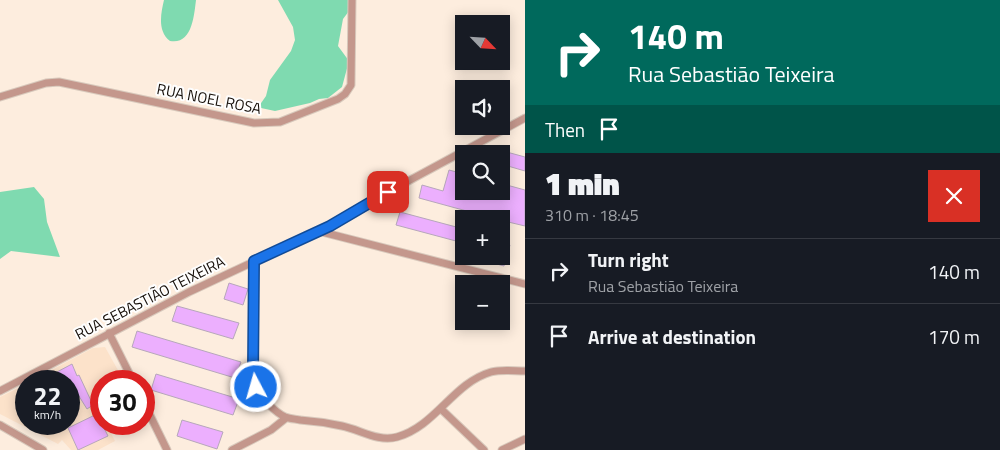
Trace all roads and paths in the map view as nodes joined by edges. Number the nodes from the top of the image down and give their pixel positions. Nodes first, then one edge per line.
1 (352, 0) edge
2 (0, 97) edge
3 (525, 118) edge
4 (318, 231) junction
5 (254, 261) junction
6 (525, 284) edge
7 (109, 333) junction
8 (128, 370) edge
9 (525, 372) edge
10 (0, 391) edge
11 (441, 409) junction
12 (286, 418) junction
13 (155, 424) edge
14 (0, 425) edge
15 (525, 439) edge
16 (43, 450) edge
17 (168, 450) edge
18 (232, 450) edge
19 (484, 450) edge
20 (502, 450) edge

1 - 2 street, RUA NOEL ROSA
3 - 4 street, RUA SEBASTIÃO TEIXEIRA
4 - 5 street, RUA SEBASTIÃO TEIXEIRA
4 - 6 street
5 - 7 street, RUA SEBASTIÃO TEIXEIRA
5 - 12 street
7 - 8 street
7 - 10 street, RUA SEBASTIÃO TEIXEIRA
9 - 11 street
11 - 12 street
11 - 19 street
12 - 18 street
13 - 17 street
14 - 16 street
15 - 20 street

